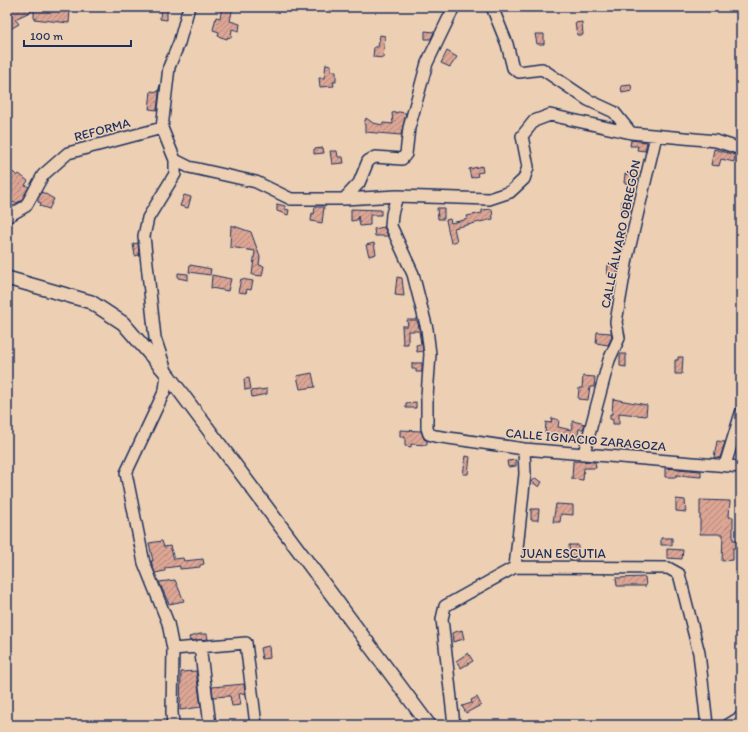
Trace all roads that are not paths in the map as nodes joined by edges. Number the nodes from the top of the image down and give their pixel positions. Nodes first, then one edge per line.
1 (189, 7) edge
2 (454, 7) edge
3 (492, 7) edge
4 (162, 128) junction
5 (631, 133) junction
6 (656, 136) junction
7 (741, 149) edge
8 (175, 160) junction
9 (397, 196) junction
10 (344, 199) junction
11 (7, 217) edge
12 (7, 278) edge
13 (167, 374) junction
14 (741, 413) edge
15 (524, 449) junction
16 (584, 453) junction
17 (725, 465) junction
18 (741, 467) edge
19 (515, 567) junction
20 (200, 646) junction
21 (173, 649) junction
22 (741, 717) edge
23 (174, 725) edge
24 (210, 725) edge
25 (256, 725) edge
26 (429, 725) edge
27 (454, 725) edge
28 (706, 725) edge
29 (728, 725) edge

1 - 4 street
2 - 10 street
3 - 5 street
4 - 8 street
4 - 11 street, REFORMA
5 - 6 street
5 - 9 street
6 - 7 street
6 - 16 street, CALLE ÁLVARO OBREGÓN
8 - 10 street
8 - 13 street
9 - 10 street
9 - 15 street, CALLE IGNACIO ZARAGOZA
12 - 13 main road
13 - 21 street
13 - 26 main road
14 - 17 street
15 - 16 street, CALLE IGNACIO ZARAGOZA
15 - 19 street
16 - 17 street, CALLE IGNACIO ZARAGOZA
17 - 18 street, CALLE IGNACIO ZARAGOZA
19 - 27 street, JUAN ESCUTIA
19 - 28 street, JUAN ESCUTIA
20 - 21 street
20 - 24 street
20 - 25 street
21 - 23 street
22 - 29 street

